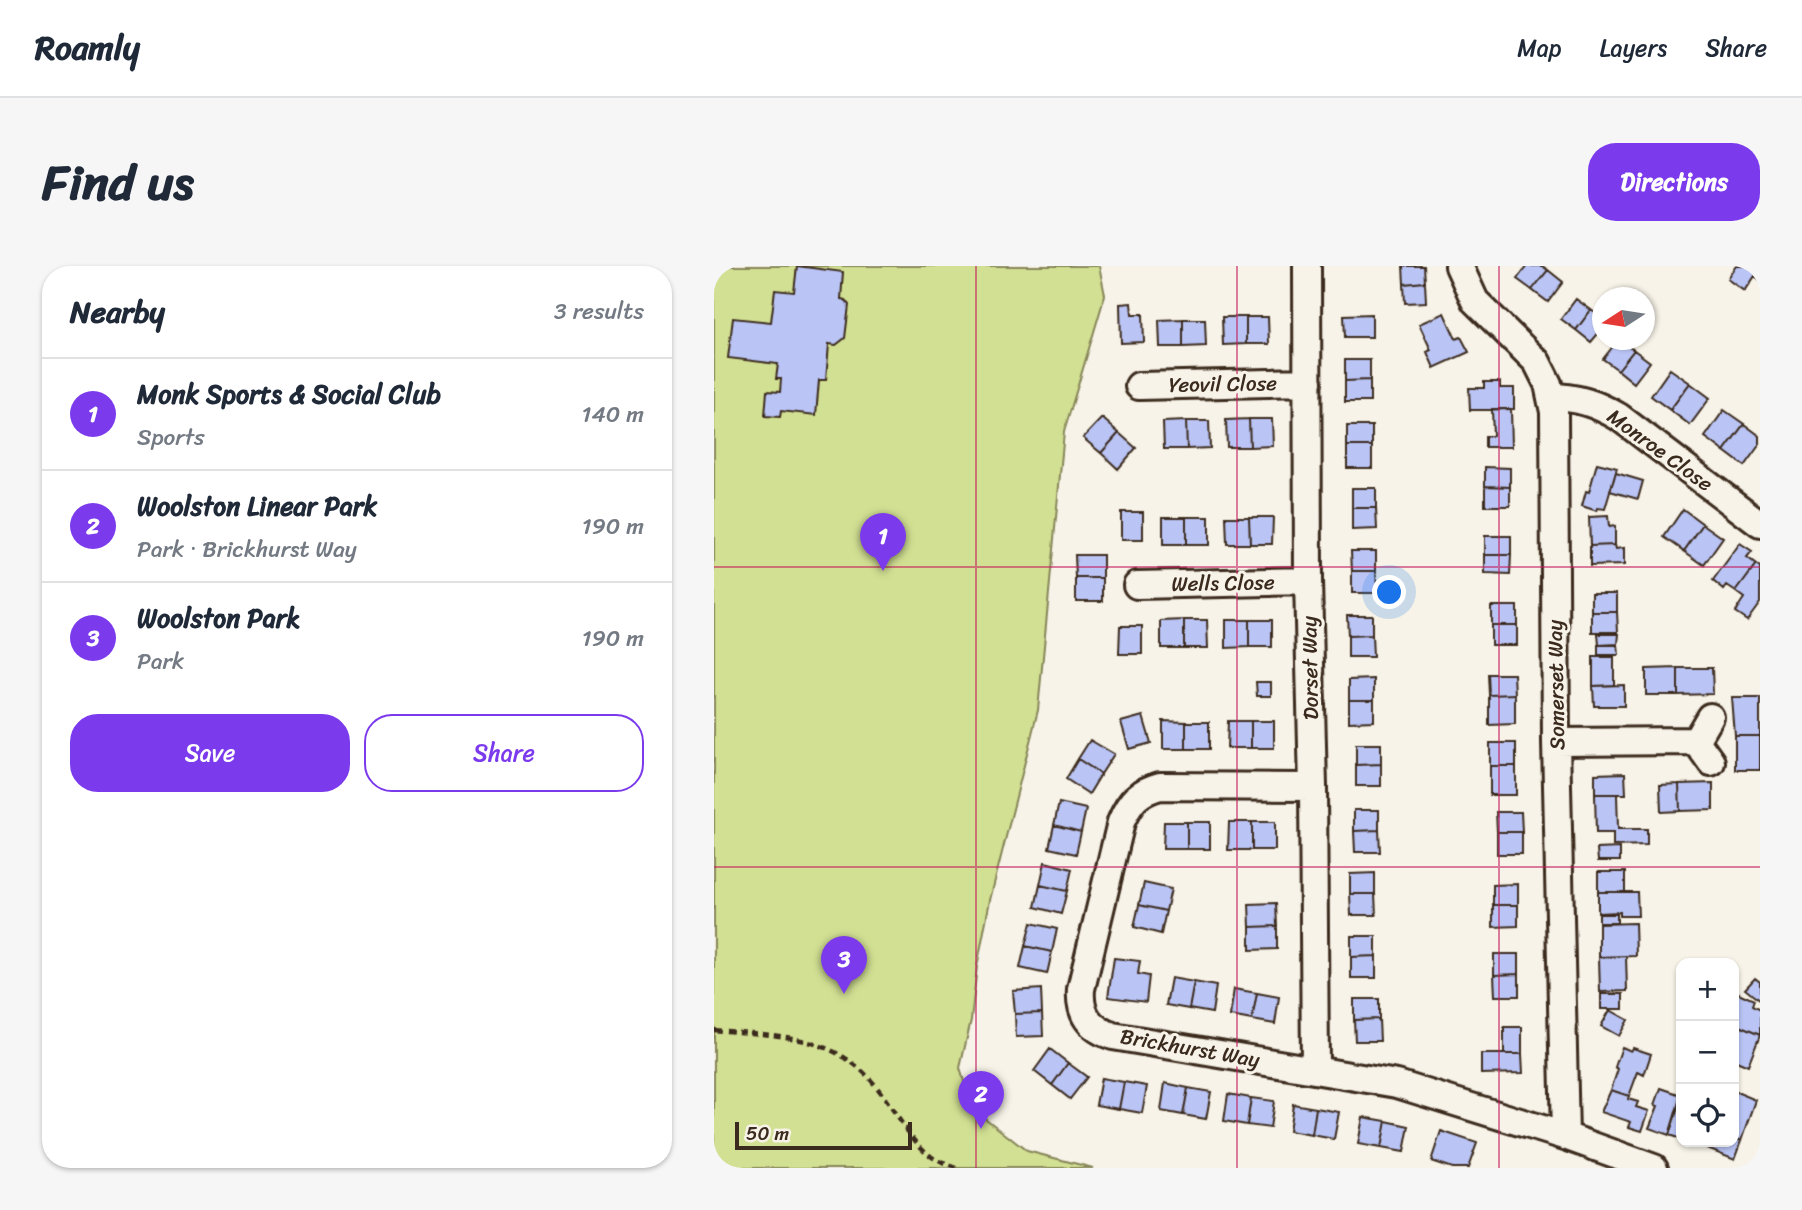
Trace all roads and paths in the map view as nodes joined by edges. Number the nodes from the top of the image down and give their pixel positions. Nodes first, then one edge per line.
1 (1307, 266) edge
2 (1459, 266) edge
3 (1308, 383) junction
4 (1139, 386) dead end
5 (1551, 397) junction
6 (1760, 524) edge
7 (1308, 581) junction
8 (1137, 585) dead end
9 (1710, 717) dead end
10 (1556, 742) junction
11 (1313, 787) junction
12 (714, 1030) edge
13 (1315, 1069) junction
14 (1565, 1136) junction
15 (956, 1168) edge
16 (1654, 1168) edge

1 - 3 street, Dorset Way
2 - 5 street, Somerset Way
3 - 4 street, Yeovil Close
3 - 7 street, Dorset Way
5 - 6 street, Monroe Close
5 - 10 street, Somerset Way
7 - 8 street, Wells Close
7 - 11 street, Dorset Way
9 - 10 street
10 - 14 street, Somerset Way
11 - 13 street, Dorset Way
11 - 13 street, Brickhurst Way
12 - 15 path
13 - 14 street, Brickhurst Way
14 - 16 street, Brickhurst Way

